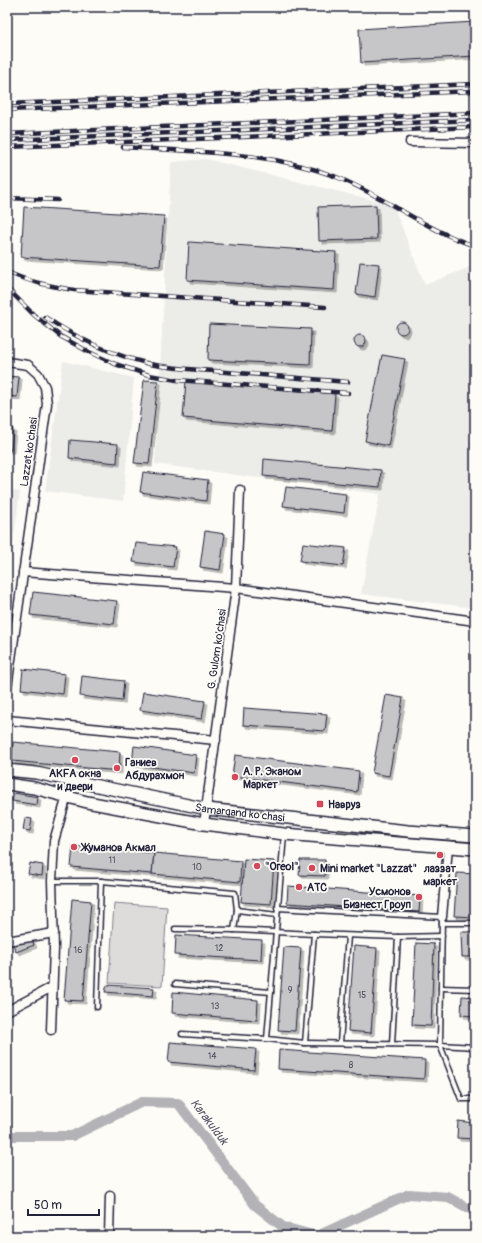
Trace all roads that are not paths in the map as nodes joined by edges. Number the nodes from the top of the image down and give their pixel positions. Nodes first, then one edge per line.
1 (410, 142) dead end
2 (475, 143) edge
3 (7, 362) edge
4 (240, 490) dead end
5 (23, 572) junction
6 (236, 588) junction
7 (475, 621) edge
8 (7, 688) edge
9 (7, 720) edge
10 (216, 740) junction
11 (7, 770) edge
12 (7, 784) edge
13 (67, 796) junction
14 (207, 809) junction
15 (204, 824) junction
16 (284, 834) junction
17 (475, 836) edge
18 (448, 847) junction
19 (475, 849) edge
20 (52, 881) junction
21 (101, 881) junction
22 (277, 908) junction
23 (237, 910) junction
24 (277, 915) junction
25 (442, 920) junction
26 (475, 924) edge
27 (175, 929) dead end
28 (234, 930) junction
29 (54, 933) junction
30 (275, 933) junction
31 (314, 934) junction
32 (348, 936) junction
33 (398, 936) junction
34 (442, 936) junction
35 (7, 941) edge
36 (175, 984) dead end
37 (52, 987) junction
38 (441, 988) junction
39 (475, 989) edge
40 (271, 992) junction
41 (97, 1007) dead end
42 (7, 1011) edge
43 (51, 1030) dead end
44 (182, 1034) dead end
45 (267, 1039) junction
46 (305, 1043) junction
47 (340, 1044) junction
48 (392, 1044) junction
49 (440, 1045) junction
50 (475, 1047) edge
51 (475, 1099) edge
52 (110, 1196) dead end
53 (109, 1236) edge

1 - 2 street
3 - 5 street, Lazzat ko'chasi
4 - 6 street, G. Gulom ko'chasi
5 - 6 street
5 - 8 street, Lazzat ko'chasi
6 - 7 street
6 - 10 street, G. Gulom ko'chasi
9 - 10 street
10 - 14 street, G. Gulom ko'chasi
11 - 14 main road, Samarqand ko'chasi
12 - 13 main road, Samarqand ko'chasi
13 - 15 main road, Samarqand ko'chasi
13 - 20 street
14 - 15 street, G. Gulom ko'chasi
14 - 17 main road, Samarqand ko'chasi
15 - 16 main road, Samarqand ko'chasi
16 - 18 main road, Samarqand ko'chasi
16 - 22 lane
18 - 19 main road, Samarqand ko'chasi
18 - 25 street
20 - 21 lane
20 - 29 street
21 - 23 lane
21 - 41 lane
22 - 24 lane
22 - 25 lane
23 - 24 lane
23 - 28 lane
24 - 30 lane
25 - 26 lane
25 - 34 lane
27 - 28 lane
28 - 30 lane
29 - 35 street
29 - 37 street
30 - 31 lane
30 - 40 lane
31 - 32 lane
31 - 46 lane
32 - 33 lane
32 - 47 lane
33 - 34 lane
33 - 48 lane
34 - 38 lane
36 - 40 lane
37 - 42 street
37 - 43 street
38 - 39 lane
38 - 49 lane
40 - 45 lane
44 - 45 lane
45 - 46 lane
46 - 47 lane
47 - 48 lane
48 - 49 lane
49 - 50 lane
49 - 51 lane
52 - 53 street

